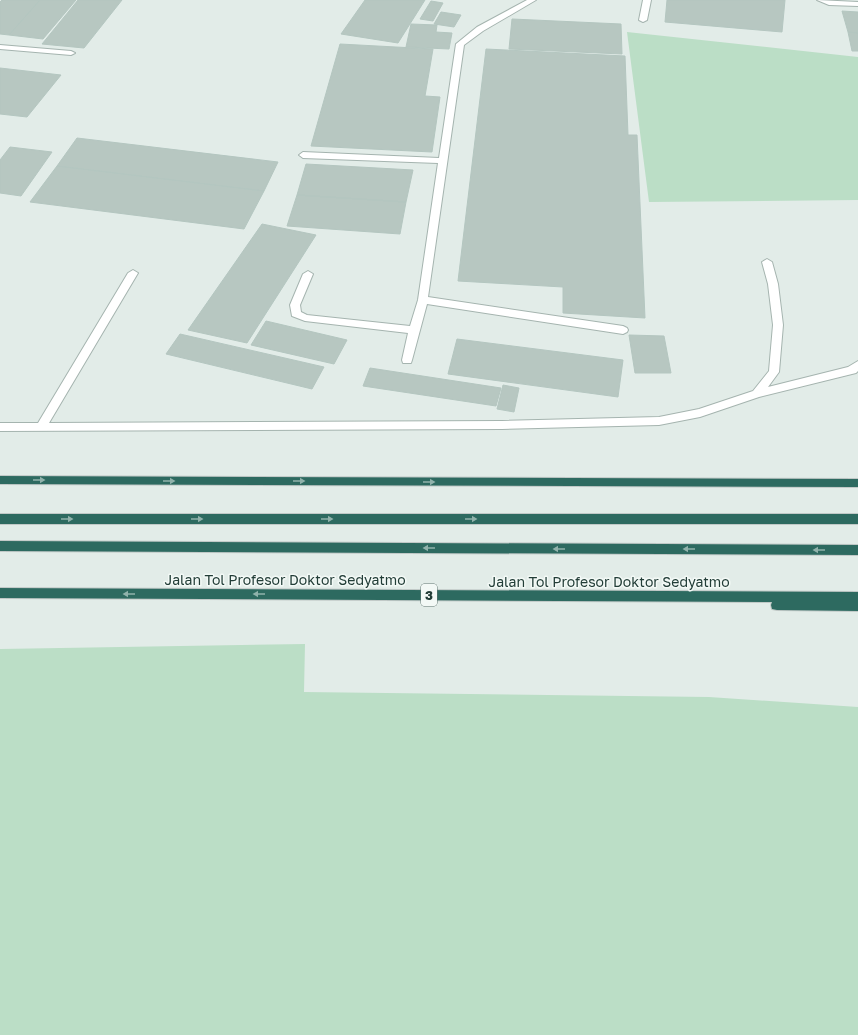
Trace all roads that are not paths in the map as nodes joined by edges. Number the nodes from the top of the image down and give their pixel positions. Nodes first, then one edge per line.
1 (532, 0) edge
2 (647, 0) edge
3 (821, 0) edge
4 (858, 4) edge
5 (642, 20) dead end
6 (0, 47) edge
7 (71, 53) dead end
8 (303, 155) dead end
9 (442, 161) junction
10 (767, 262) dead end
11 (133, 273) dead end
12 (308, 274) dead end
13 (423, 300) junction
14 (414, 330) junction
15 (622, 330) dead end
16 (407, 360) dead end
17 (858, 366) edge
18 (757, 394) junction
19 (0, 427) edge
20 (41, 427) junction
21 (0, 480) edge
22 (858, 483) edge
23 (858, 519) edge
24 (0, 520) edge
25 (0, 546) edge
26 (858, 550) edge
27 (0, 593) edge
28 (279, 594) junction
29 (858, 597) edge
30 (858, 606) edge

1 - 9 lane
2 - 5 lane
3 - 4 lane
6 - 7 lane
8 - 9 lane
9 - 13 lane
10 - 18 lane
11 - 20 lane
12 - 14 lane
13 - 14 lane
13 - 15 lane
14 - 16 lane
17 - 18 lane
18 - 20 lane
19 - 20 lane
21 -> 22 highway
24 -> 23 highway
26 -> 25 highway
28 -> 27 highway, Jalan Tol Profesor Doktor Sedyatmo / 3
28 - 29 highway, Jalan Tol Profesor Doktor Sedyatmo / 3
28 - 30 highway

